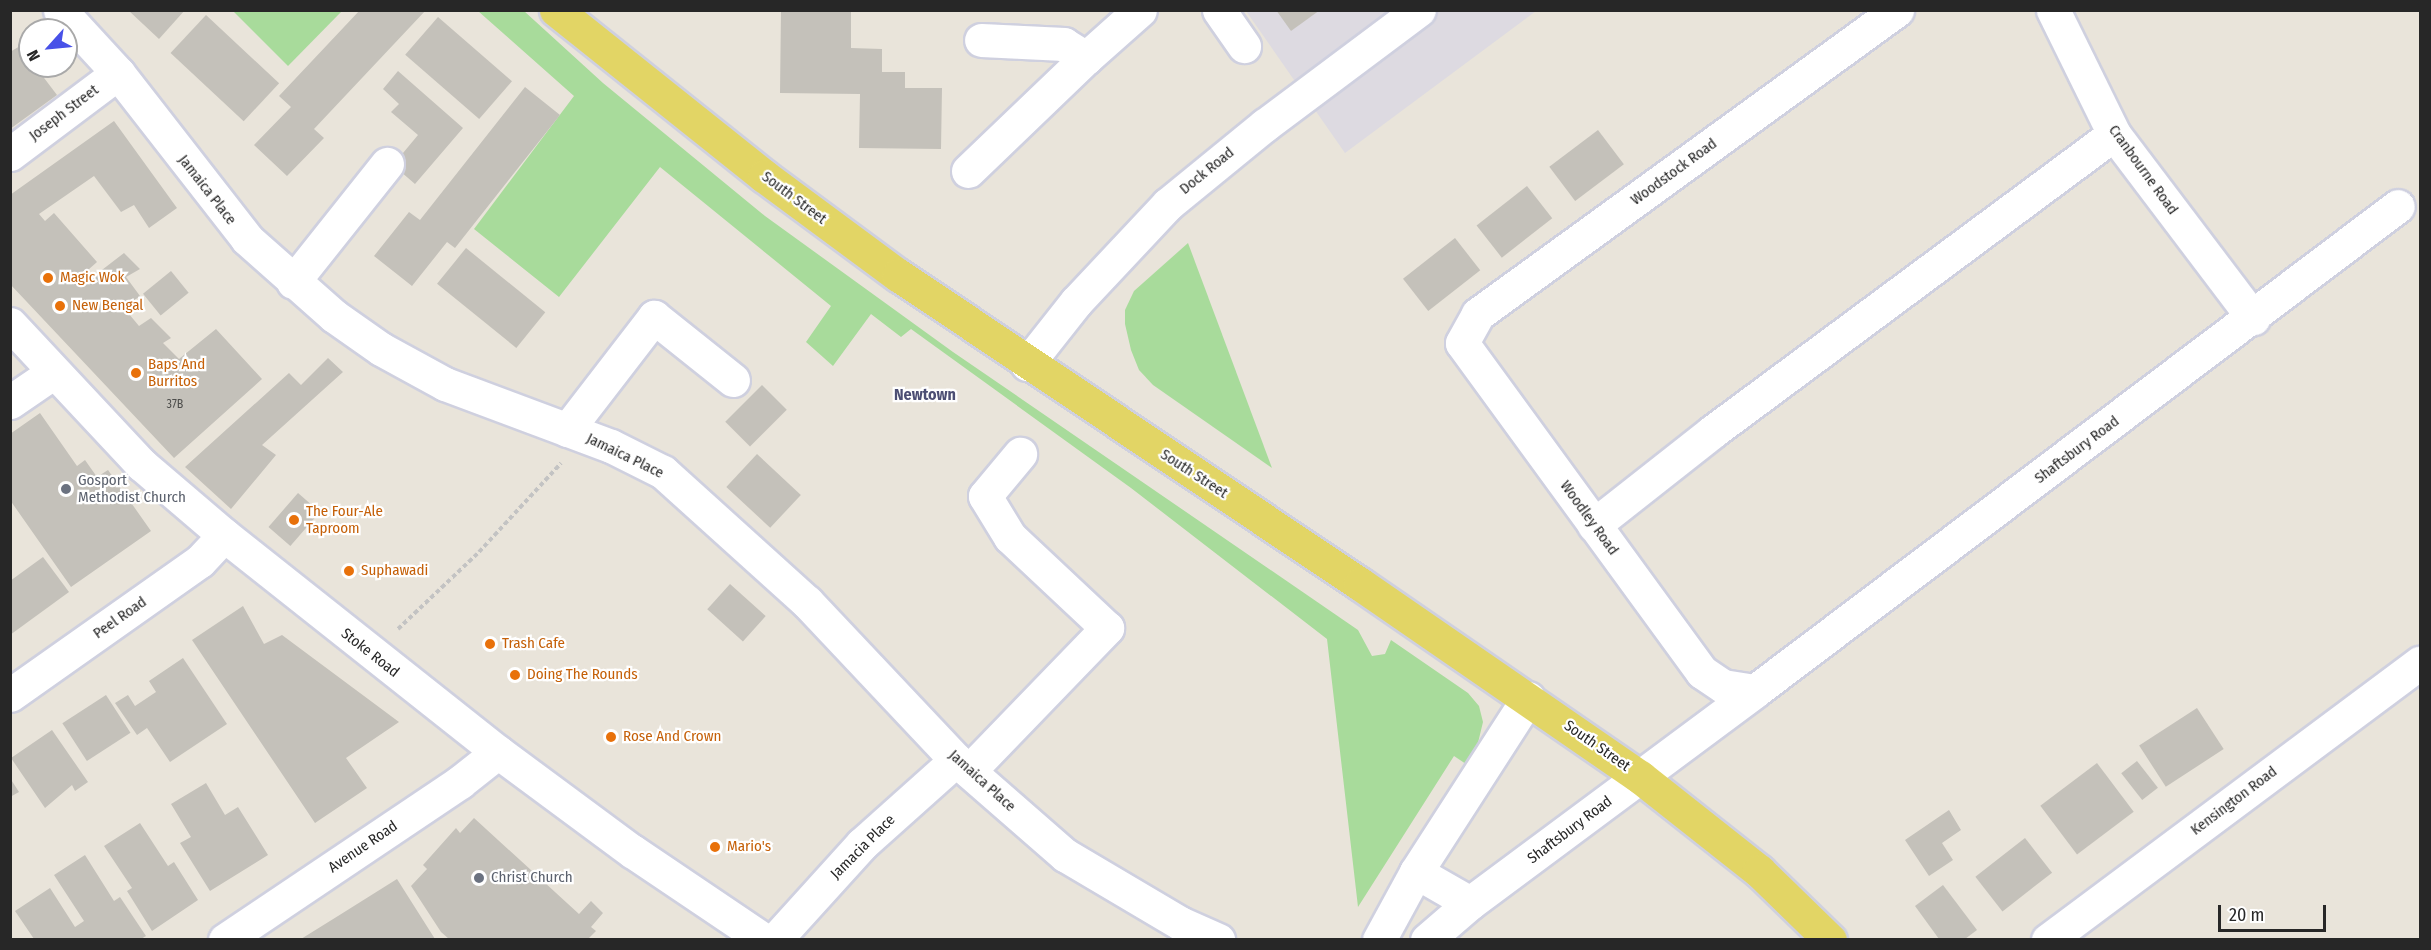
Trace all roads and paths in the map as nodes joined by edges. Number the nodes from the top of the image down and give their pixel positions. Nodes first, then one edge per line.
1 (60, 10) edge
2 (556, 10) edge
3 (1140, 10) edge
4 (1219, 10) edge
5 (1419, 10) edge
6 (1897, 10) edge
7 (2053, 10) edge
8 (981, 40) dead end
9 (1244, 46) dead end
10 (1086, 58) junction
11 (118, 73) junction
12 (2114, 134) junction
13 (10, 154) edge
14 (387, 164) dead end
15 (968, 171) dead end
16 (2398, 206) dead end
17 (293, 282) junction
18 (2253, 318) junction
19 (10, 324) edge
20 (1462, 343) joint
21 (1027, 364) junction
22 (54, 372) junction
23 (733, 380) dead end
24 (10, 402) edge
25 (576, 433) junction
26 (1020, 454) dead end
27 (1594, 525) junction
28 (224, 535) junction
29 (371, 654) junction
30 (2421, 663) edge
31 (1755, 691) junction
32 (10, 695) edge
33 (1528, 698) junction
34 (498, 752) junction
35 (962, 766) junction
36 (1640, 777) junction
37 (1416, 872) junction
38 (1470, 903) junction
39 (225, 939) edge
40 (764, 939) edge
41 (775, 939) edge
42 (1218, 939) edge
43 (1379, 939) edge
44 (1427, 939) edge
45 (1830, 939) edge
46 (2048, 939) edge

1 - 11 street, Jamaica Place
2 - 21 main road, South Street
3 - 10 street
4 - 9 street
5 - 21 street, Dock Road
6 - 20 street, Woodstock Road
7 - 12 street, Cranbourne Road
8 - 10 street
10 - 15 street
11 - 13 street, Joseph Street
11 - 17 street, Jamaica Place
12 - 18 street, Cranbourne Road
12 - 27 street
14 - 17 street
16 - 18 street, Shaftsbury Road
17 - 25 street, Jamaica Place
18 - 31 street, Shaftsbury Road
19 - 22 street, Stoke Road
20 - 27 street, Woodley Road
21 - 33 main road, South Street
22 - 24 street
22 - 28 street, Stoke Road
23 - 25 street
25 - 29 path
25 - 35 street, Jamaica Place
26 - 35 street, Jamacia Place
27 - 31 street, Woodley Road
28 - 29 street, Stoke Road
28 - 32 street, Peel Road
29 - 34 street, Stoke Road
30 - 46 street, Kensington Road
31 - 36 street, Shaftsbury Road
33 - 36 main road, South Street
33 - 37 street
34 - 39 street, Avenue Road
34 - 40 street, Stoke Road
35 - 41 street, Jamacia Place
35 - 42 street, Jamaica Place
36 - 38 street, Shaftsbury Road
36 - 45 main road, South Street
37 - 38 street
37 - 43 street
38 - 44 street, Shaftsbury Road

